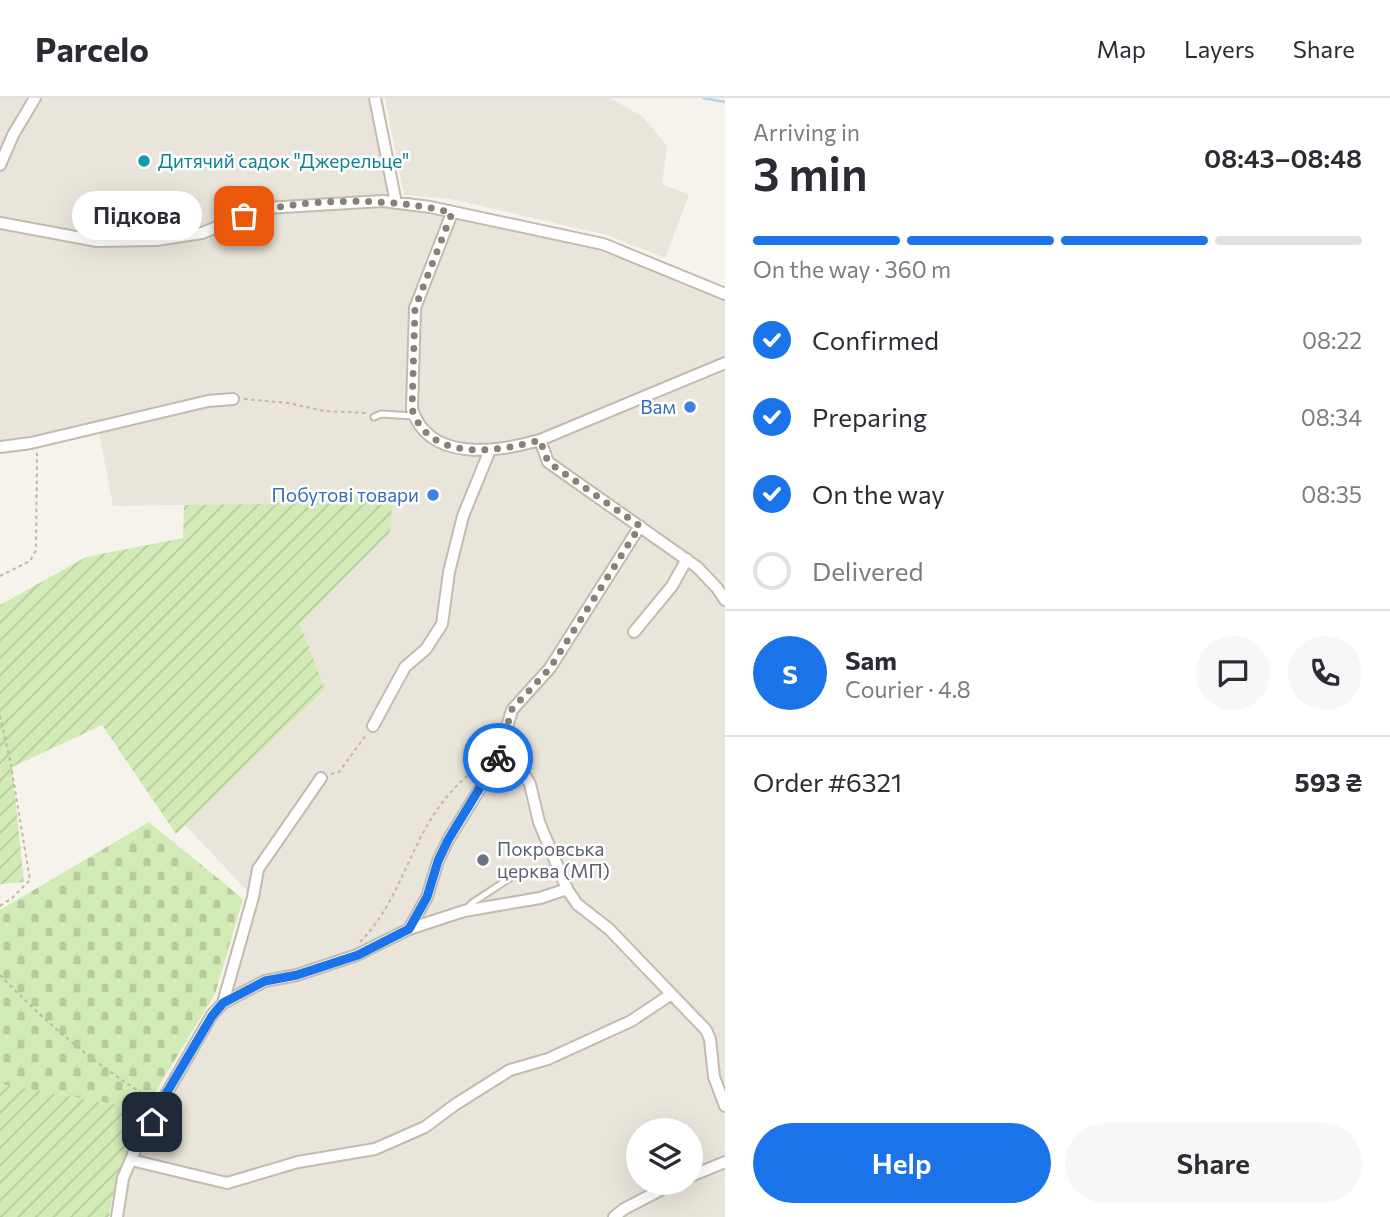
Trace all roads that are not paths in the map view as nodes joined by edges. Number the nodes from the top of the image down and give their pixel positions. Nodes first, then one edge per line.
1 (35, 98) edge
2 (376, 98) edge
3 (0, 165) edge
4 (396, 203) junction
5 (452, 213) junction
6 (0, 223) edge
7 (725, 294) edge
8 (725, 363) edge
9 (233, 399) road end
10 (414, 416) junction
11 (374, 417) road end
12 (540, 440) junction
13 (0, 447) edge
14 (490, 450) junction
15 (640, 526) junction
16 (687, 559) junction
17 (725, 600) edge
18 (634, 632) dead end
19 (373, 726) road end
20 (506, 731) junction
21 (321, 778) road end
22 (516, 873) dead end
23 (567, 889) junction
24 (464, 911) junction
25 (409, 929) junction
26 (670, 995) junction
27 (223, 1003) junction
28 (725, 1106) edge
29 (131, 1160) junction
30 (725, 1162) edge
31 (703, 1170) edge
32 (653, 1195) edge
33 (117, 1217) edge
34 (614, 1217) edge

1 - 3 street
2 - 4 street
4 - 5 street
4 - 6 street
5 - 7 street
5 - 10 street
8 - 12 street
9 - 13 street
10 - 11 lane
10 - 14 street
12 - 14 street
12 - 15 street
14 - 19 street
15 - 16 street
15 - 20 street
16 - 17 street
16 - 18 street
20 - 23 street
20 - 25 street
21 - 27 street
22 - 24 lane
23 - 24 street
23 - 26 street
24 - 25 street
25 - 27 street
26 - 28 street
26 - 29 street
27 - 29 street
29 - 33 street
30 - 31 street
32 - 34 street

